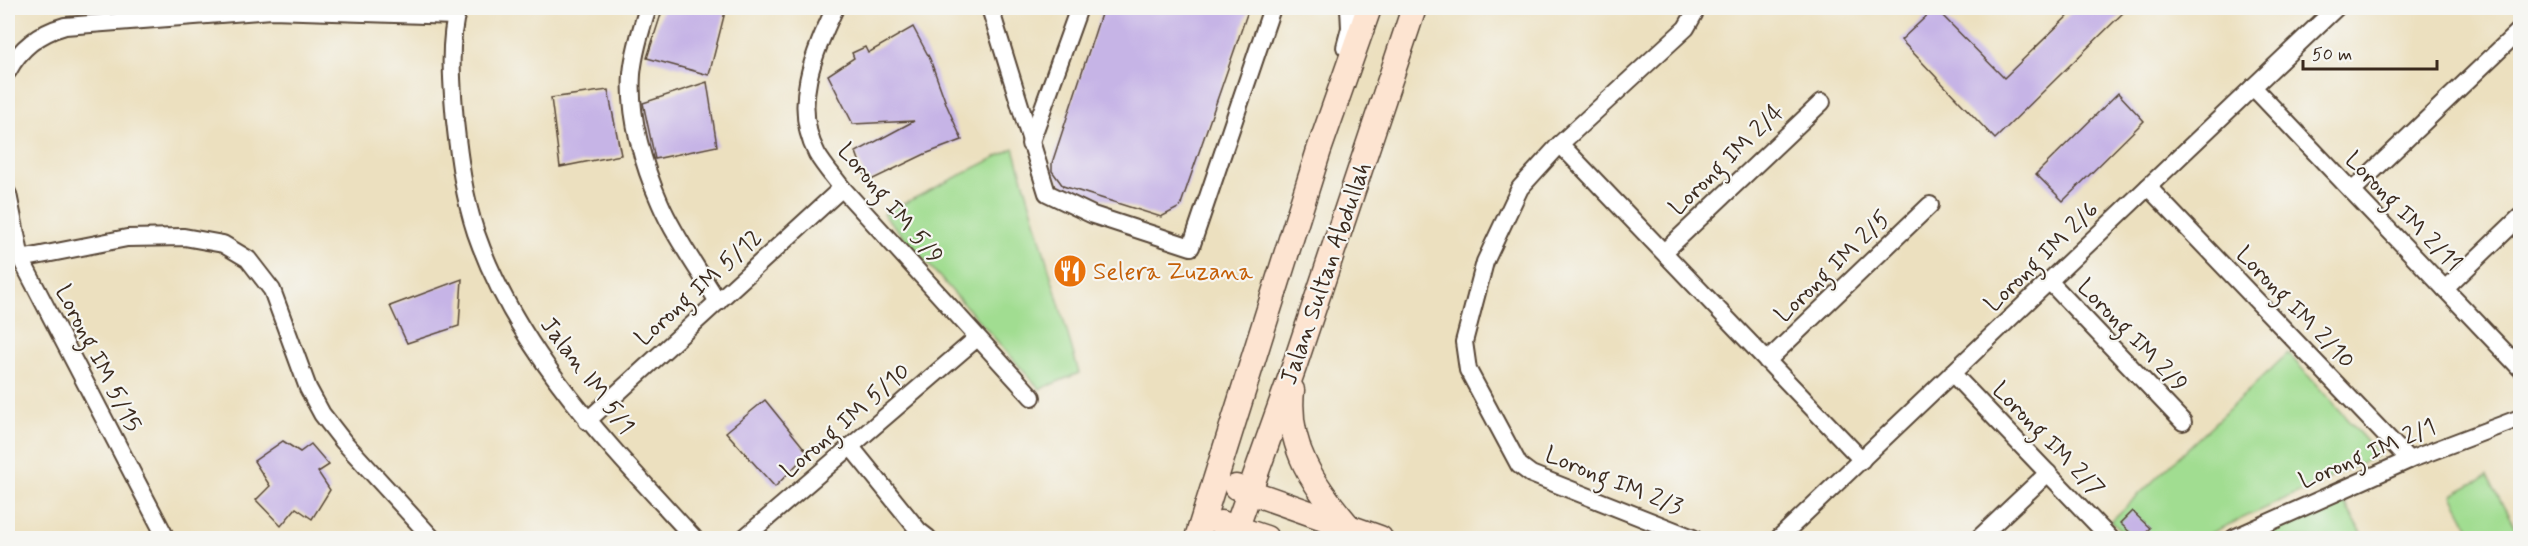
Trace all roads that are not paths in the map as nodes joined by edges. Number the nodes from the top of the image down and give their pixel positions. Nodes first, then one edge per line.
1 (648, 8) edge
2 (835, 8) edge
3 (990, 8) edge
4 (1079, 8) edge
5 (1272, 8) edge
6 (1349, 8) edge
7 (1369, 8) edge
8 (1414, 8) edge
9 (1694, 8) edge
10 (2336, 8) edge
11 (272, 9) edge
12 (457, 12) edge
13 (2520, 30) edge
14 (8, 71) edge
15 (2253, 87) junction
16 (1822, 102) dead end
17 (1030, 144) junction
18 (1560, 144) junction
19 (1319, 150) junction
20 (2148, 187) junction
21 (842, 188) junction
22 (2352, 191) junction
23 (8, 194) edge
24 (1930, 205) dead end
25 (2520, 217) edge
26 (1664, 252) junction
27 (21, 259) junction
28 (2049, 281) junction
29 (2445, 289) junction
30 (718, 302) junction
31 (977, 338) junction
32 (1767, 360) junction
33 (1294, 367) junction
34 (2520, 368) edge
35 (1952, 373) junction
36 (1032, 397) dead end
37 (2520, 418) edge
38 (587, 421) junction
39 (2182, 422) dead end
40 (851, 447) junction
41 (1862, 460) junction
42 (2409, 460) junction
43 (2048, 473) junction
44 (1217, 480) junction
45 (1249, 491) junction
46 (1349, 527) junction
47 (1201, 528) edge
48 (1235, 534) edge
49 (166, 538) edge
50 (432, 538) edge
51 (694, 538) edge
52 (744, 538) edge
53 (928, 538) edge
54 (1266, 538) edge
55 (1380, 538) edge
56 (1693, 538) edge
57 (1779, 538) edge
58 (1979, 538) edge
59 (2110, 538) edge
60 (2234, 538) edge

1 - 30 street
2 - 21 street, Lorong IM 5/9
3 - 17 street
4 - 17 street
5 - 17 street
6 - 19 street
7 - 19 main road, Jalan Sultan Abdullah
8 - 33 main road, Jalan Sultan Abdullah
9 - 18 street, Lorong IM 2/3
10 - 15 street, Lorong IM 2/6
11 - 12 street
11 - 14 street
12 - 38 street, Jalan IM 5/1
13 - 22 street
15 - 20 street, Lorong IM 2/6
15 - 22 street, Lorong IM 2/11
16 - 26 street, Lorong IM 2/4
18 - 26 street
18 - 56 street, Lorong IM 2/3
19 - 44 main road, Jalan Sultan Abdullah
20 - 28 street, Lorong IM 2/6
20 - 42 street, Lorong IM 2/10
21 - 30 street, Lorong IM 5/12
21 - 31 street, Lorong IM 5/9
22 - 29 street, Lorong IM 2/11
23 - 27 street, Lorong IM 5/15
24 - 32 street, Lorong IM 2/5
25 - 29 street
26 - 32 street
27 - 49 street, Lorong IM 5/15
27 - 50 street
28 - 35 street, Lorong IM 2/6
28 - 39 street, Lorong IM 2/9
29 - 34 street, Lorong IM 2/11
30 - 38 street, Lorong IM 5/12
31 - 36 street, Lorong IM 5/9
31 - 40 street, Lorong IM 5/10
32 - 41 street
33 - 45 main road, Jalan Sultan Abdullah
33 - 46 main road
35 - 41 street, Lorong IM 2/6
35 - 43 street, Lorong IM 2/7
37 - 42 street, Lorong IM 2/1
38 - 51 street, Jalan IM 5/1
40 - 52 street, Lorong IM 5/10
40 - 53 street
41 - 57 street, Lorong IM 2/6
42 - 60 street, Lorong IM 2/1
43 - 58 street
43 - 59 street, Lorong IM 2/7
44 - 45 main road
44 - 47 main road, Jalan Sultan Abdullah
45 - 46 main road
45 - 48 main road, Jalan Sultan Abdullah
46 - 55 main road
47 - 48 main road
48 - 54 main road

